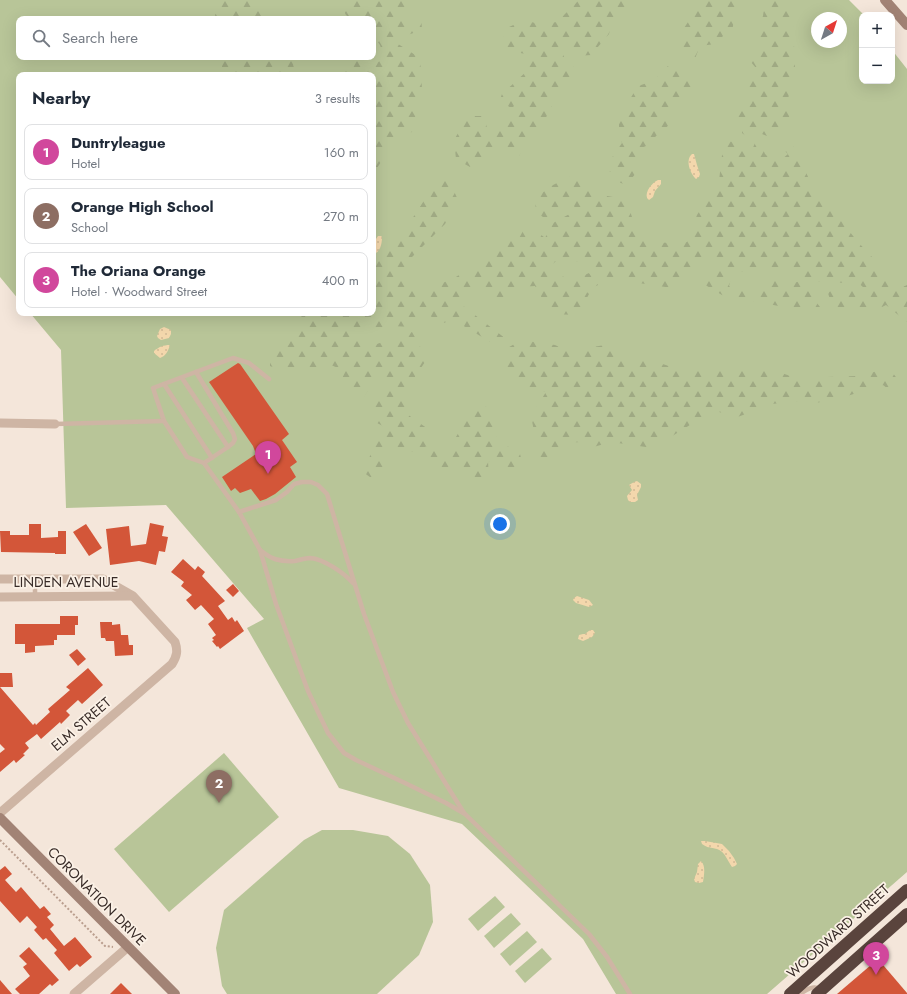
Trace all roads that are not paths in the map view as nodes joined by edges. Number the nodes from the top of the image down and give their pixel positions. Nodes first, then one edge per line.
1 (885, 0) edge
2 (907, 25) edge
3 (196, 372) junction
4 (182, 378) junction
5 (269, 379) dead end
6 (164, 384) junction
7 (164, 421) junction
8 (0, 423) edge
9 (55, 424) joint
10 (228, 447) junction
11 (212, 458) junction
12 (204, 463) junction
13 (239, 512) junction
14 (260, 550) junction
15 (0, 579) edge
16 (35, 580) junction
17 (354, 583) junction
18 (0, 596) edge
19 (133, 596) junction
20 (35, 597) junction
21 (177, 654) joint
22 (0, 813) edge
23 (465, 814) junction
24 (0, 818) edge
25 (907, 890) edge
26 (907, 914) edge
27 (128, 947) junction
28 (819, 992) edge
29 (74, 994) edge
30 (175, 994) edge
31 (630, 994) edge
32 (790, 994) edge
33 (800, 994) edge

1 - 2 main road
3 - 4 lane
3 - 5 lane
3 - 10 lane
4 - 6 lane
4 - 10 lane
6 - 7 lane
6 - 11 lane
7 - 9 lane
7 - 12 lane
8 - 9 street
10 - 11 lane
11 - 12 lane
12 - 13 lane
13 - 14 lane
13 - 17 lane
14 - 17 lane
14 - 23 lane
15 - 16 street, LINDEN AVENUE
16 - 19 street, LINDEN AVENUE
16 - 20 lane
17 - 23 lane
18 - 20 street, LINDEN AVENUE
19 - 20 street, LINDEN AVENUE
19 - 21 street, LINDEN AVENUE
21 - 22 street, ELM STREET
23 - 31 lane
24 - 27 main road, CORONATION DRIVE
25 - 32 highway, WOODWARD STREET
26 - 28 highway
27 - 29 street
27 - 30 main road, CORONATION DRIVE
28 - 33 lane

